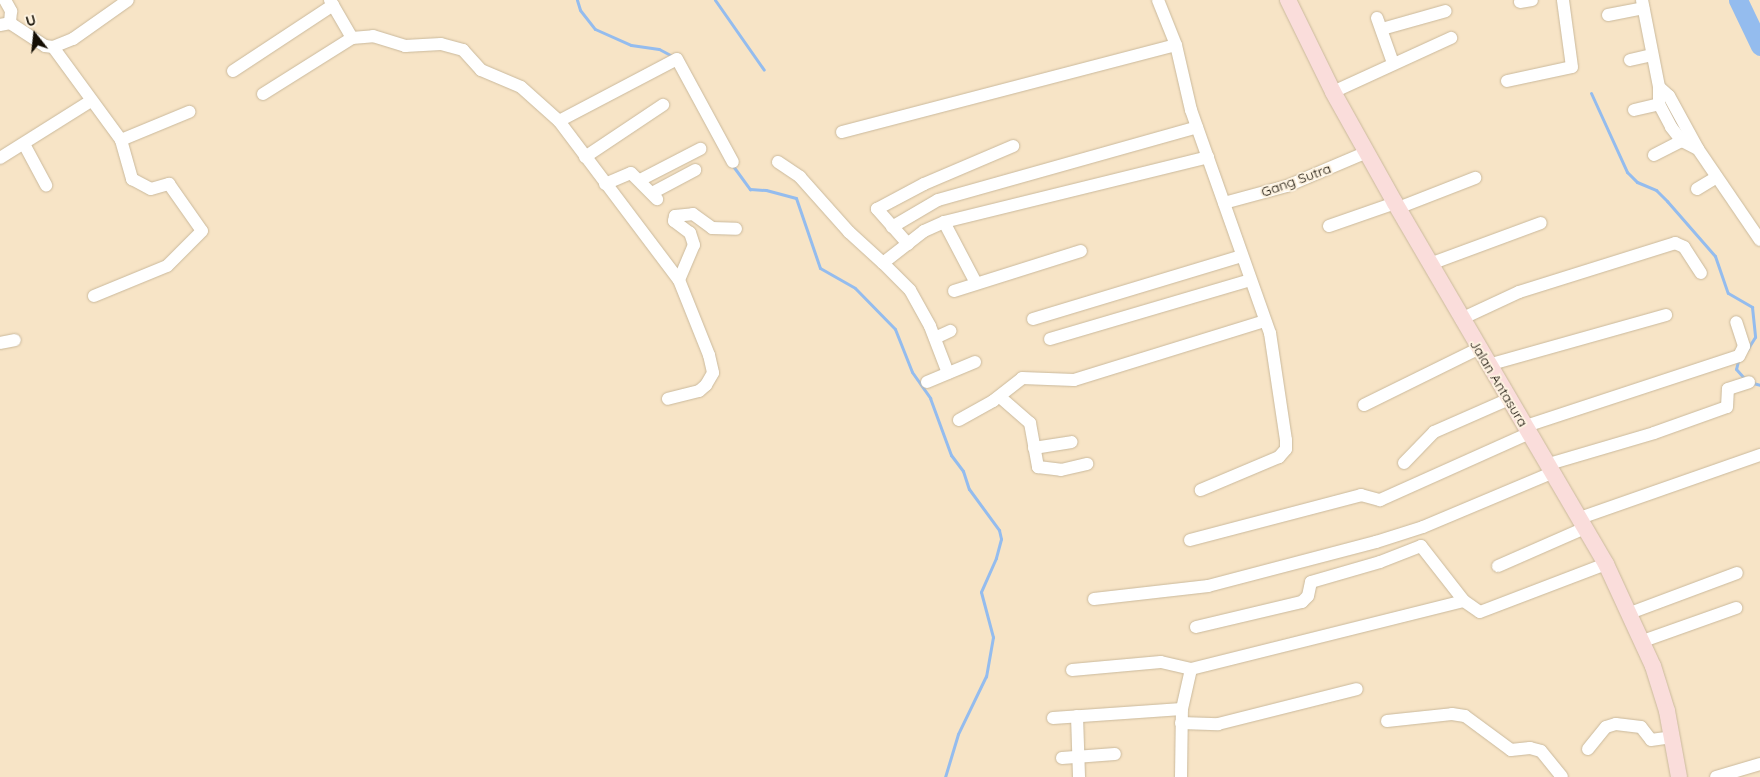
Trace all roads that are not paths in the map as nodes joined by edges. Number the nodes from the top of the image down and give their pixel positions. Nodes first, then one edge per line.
1 (5, 0) edge
2 (128, 0) edge
3 (1158, 0) edge
4 (1288, 0) edge
5 (1564, 0) edge
6 (331, 3) edge
7 (1643, 4) edge
8 (1446, 11) dead end
9 (1608, 15) dead end
10 (5, 24) edge
11 (352, 38) junction
12 (1451, 38) dead end
13 (1176, 45) junction
14 (53, 47) junction
15 (1651, 55) junction
16 (1630, 60) dead end
17 (1393, 63) junction
18 (233, 71) dead end
19 (1508, 81) dead end
20 (1658, 87) junction
21 (1333, 92) junction
22 (263, 94) dead end
23 (91, 100) junction
24 (1659, 104) junction
25 (664, 105) dead end
26 (1634, 110) dead end
27 (189, 112) dead end
28 (559, 121) junction
29 (1197, 127) junction
30 (842, 132) dead end
31 (121, 140) junction
32 (1682, 141) junction
33 (24, 144) junction
34 (1013, 146) dead end
35 (700, 149) dead end
36 (1698, 149) junction
37 (1367, 152) junction
38 (1654, 155) dead end
39 (585, 156) junction
40 (1208, 157) junction
41 (0, 158) edge
42 (733, 162) dead end
43 (778, 162) dead end
44 (695, 170) dead end
45 (1718, 177) junction
46 (1476, 178) dead end
47 (640, 180) junction
48 (605, 184) junction
49 (46, 185) dead end
50 (1696, 189) dead end
51 (1224, 204) junction
52 (1397, 205) junction
53 (944, 222) junction
54 (1541, 223) dead end
55 (1329, 226) dead end
56 (892, 227) junction
57 (736, 229) dead end
58 (1760, 240) edge
59 (908, 244) junction
60 (1081, 251) dead end
61 (1242, 256) junction
62 (883, 263) junction
63 (1430, 264) junction
64 (1701, 273) dead end
65 (680, 280) junction
66 (1250, 280) junction
67 (976, 283) junction
68 (954, 291) dead end
69 (94, 296) dead end
70 (1666, 315) dead end
71 (1461, 319) junction
72 (1033, 320) dead end
73 (1265, 321) junction
74 (1736, 322) dead end
75 (950, 331) dead end
76 (935, 338) junction
77 (1050, 339) dead end
78 (16, 340) dead end
79 (0, 343) edge
80 (1478, 349) junction
81 (975, 362) dead end
82 (1488, 365) junction
83 (948, 373) junction
84 (927, 382) dead end
85 (1749, 382) dead end
86 (1000, 397) junction
87 (668, 399) dead end
88 (1509, 399) junction
89 (1364, 405) dead end
90 (959, 420) dead end
91 (1528, 430) junction
92 (1072, 442) dead end
93 (1034, 448) junction
94 (1760, 455) edge
95 (1087, 464) dead end
96 (1404, 464) dead end
97 (1552, 468) junction
98 (1200, 490) dead end
99 (1583, 523) junction
100 (1190, 540) dead end
101 (1606, 564) junction
102 (1498, 566) dead end
103 (1737, 573) dead end
104 (1094, 599) dead end
105 (1464, 600) junction
106 (1736, 608) dead end
107 (1630, 612) junction
108 (1196, 627) dead end
109 (1643, 641) junction
110 (1191, 669) junction
111 (1072, 670) dead end
112 (1357, 689) dead end
113 (1182, 709) junction
114 (1077, 716) junction
115 (1053, 718) dead end
116 (1387, 722) dead end
117 (1181, 723) junction
118 (1672, 737) junction
119 (1588, 749) dead end
120 (1115, 754) dead end
121 (1062, 758) dead end
122 (1078, 758) junction
123 (1760, 764) edge
124 (1079, 777) edge
125 (1181, 777) edge
126 (1562, 777) edge
127 (1679, 777) edge
128 (1716, 777) edge

1 - 10 street
2 - 14 street
3 - 13 street
4 - 21 main road, Jalan Antasura
5 - 19 street
6 - 11 street
6 - 18 street
7 - 9 street
7 - 15 street
8 - 17 street
10 - 14 street
11 - 22 street
11 - 28 street
12 - 17 street
13 - 29 street
13 - 30 street
14 - 23 street
15 - 16 street
15 - 20 street
17 - 21 street
20 - 24 street
20 - 36 street
21 - 37 main road, Jalan Antasura
23 - 31 street
23 - 33 street
24 - 26 street
24 - 32 street
25 - 39 street
27 - 31 street
28 - 39 street
28 - 42 street
29 - 40 street
29 - 56 street
31 - 69 street
32 - 36 street
32 - 38 street
33 - 41 street
33 - 49 street
34 - 56 street
35 - 47 street
36 - 45 street
37 - 51 street, Gang Sutra
37 - 52 main road, Jalan Antasura
39 - 48 street
40 - 51 street
40 - 53 street
43 - 62 street
44 - 47 street
45 - 50 street
45 - 58 street
46 - 52 street
47 - 48 street
48 - 65 street
51 - 61 street
52 - 55 street
52 - 63 main road, Jalan Antasura
53 - 59 street
53 - 67 street
54 - 63 street
56 - 59 street
57 - 65 street
59 - 62 street
60 - 67 street
61 - 66 street
61 - 72 street
62 - 76 street
63 - 71 main road, Jalan Antasura
64 - 71 street
65 - 87 street
66 - 73 street
66 - 77 street
67 - 68 street
70 - 82 street
71 - 80 main road, Jalan Antasura
73 - 86 street
73 - 98 street
74 - 91 street
75 - 76 street
76 - 83 street
78 - 79 street
80 - 82 main road, Jalan Antasura
80 - 89 street
81 - 83 street
82 - 88 main road, Jalan Antasura
83 - 84 street
85 - 97 street
86 - 90 street
86 - 93 street
88 - 91 main road, Jalan Antasura
88 - 96 street
91 - 97 main road, Jalan Antasura
91 - 100 street
92 - 93 street
93 - 95 street
94 - 99 street
97 - 99 main road, Jalan Antasura
97 - 104 street
99 - 101 main road, Jalan Antasura
99 - 102 street
101 - 105 street
101 - 107 main road, Jalan Antasura
103 - 107 street
105 - 108 street
105 - 110 street
106 - 109 street
107 - 109 main road, Jalan Antasura
109 - 118 main road, Jalan Antasura
110 - 111 street
110 - 113 street
112 - 117 street
113 - 114 street
113 - 117 street
114 - 115 street
114 - 122 street
116 - 126 street
117 - 125 street
118 - 119 street
118 - 127 main road, Jalan Antasura
120 - 122 street
121 - 122 street
122 - 124 street
123 - 128 street

